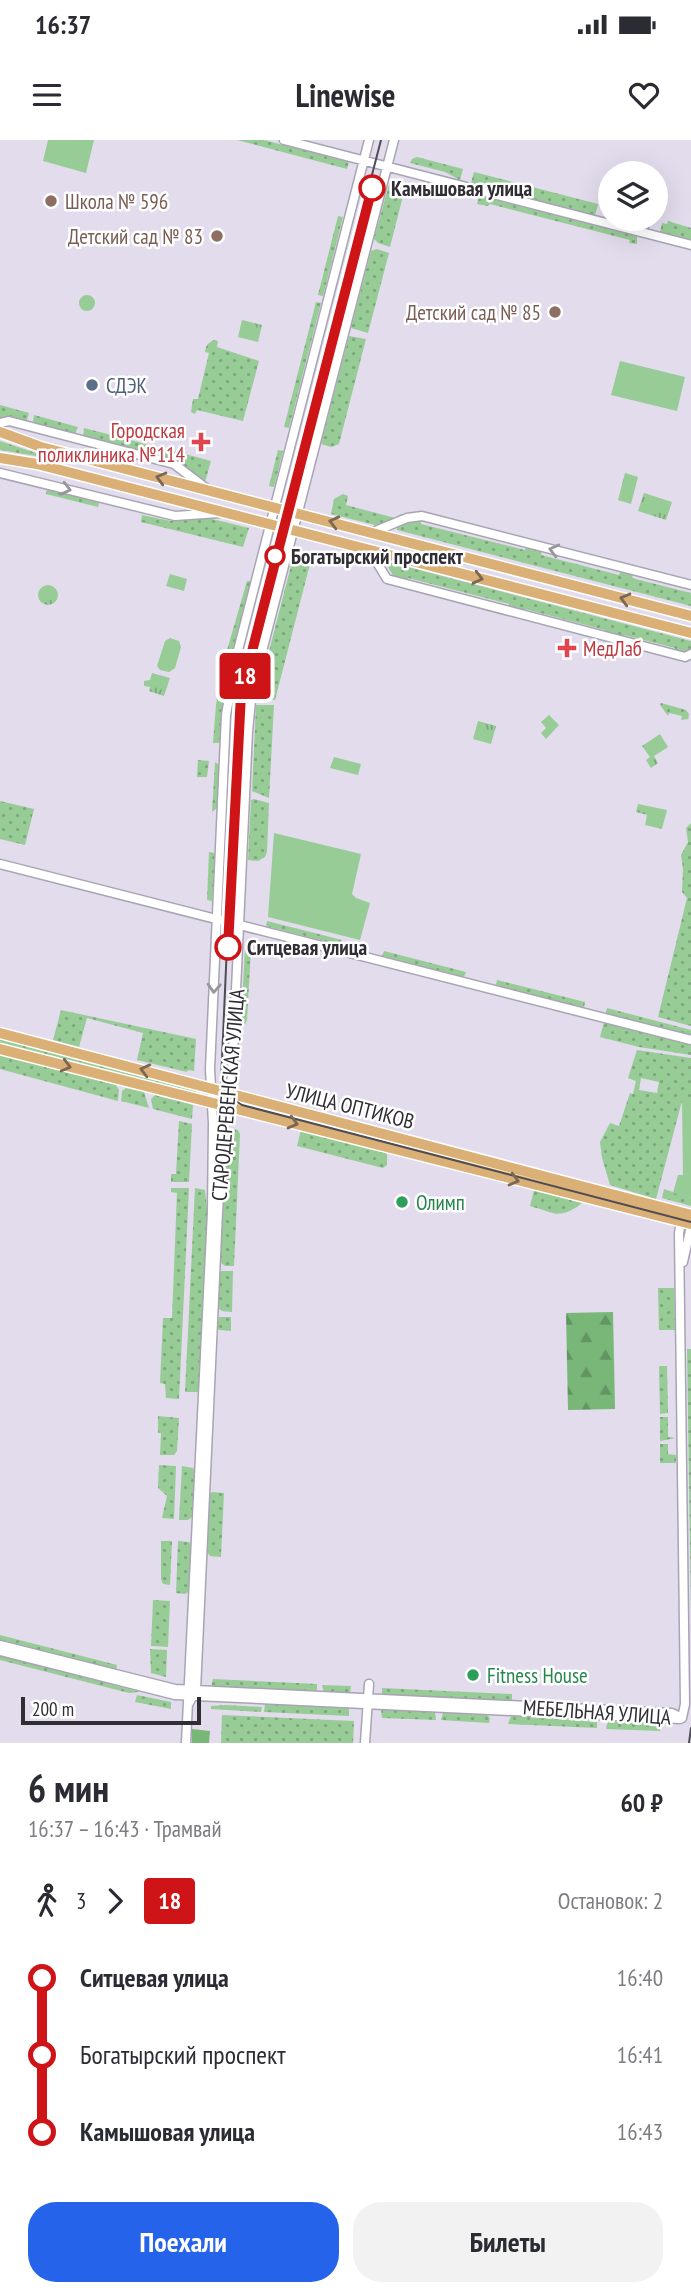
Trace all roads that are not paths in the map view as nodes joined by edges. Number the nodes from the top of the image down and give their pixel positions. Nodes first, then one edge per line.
1 (284, 140) edge
2 (369, 140) edge
3 (394, 140) edge
4 (364, 161) junction
5 (387, 167) junction
6 (691, 245) edge
7 (0, 423) edge
8 (0, 432) edge
9 (0, 458) edge
10 (0, 473) edge
11 (210, 491) junction
12 (275, 507) junction
13 (223, 512) junction
14 (298, 513) junction
15 (270, 525) junction
16 (293, 531) junction
17 (373, 532) junction
18 (370, 551) junction
19 (691, 585) edge
20 (691, 616) edge
21 (691, 634) edge
22 (691, 654) edge
23 (0, 864) edge
24 (216, 919) junction
25 (240, 925) junction
26 (0, 1033) edge
27 (691, 1040) edge
28 (0, 1049) edge
29 (211, 1088) junction
30 (229, 1094) junction
31 (212, 1103) junction
32 (227, 1106) junction
33 (689, 1221) edge
34 (0, 1644) edge
35 (0, 1651) edge
36 (369, 1684) dead end
37 (192, 1695) junction
38 (368, 1702) junction
39 (186, 1743) edge
40 (365, 1743) edge

1 - 4 street
2 - 4 street, СТАРОДЕРЕВЕНСКАЯ УЛИЦА
3 - 5 street, СТАРОДЕРЕВЕНСКАЯ УЛИЦА
4 - 5 street
4 - 12 street, СТАРОДЕРЕВЕНСКАЯ УЛИЦА
5 - 6 street
5 - 14 street, СТАРОДЕРЕВЕНСКАЯ УЛИЦА
7 - 11 street
11 -> 8 main road
9 - 13 main road
10 -> 13 street
11 - 12 main road
12 - 14 main road
12 - 15 street, СТАРОДЕРЕВЕНСКАЯ УЛИЦА
13 - 15 main road
14 - 16 street, СТАРОДЕРЕВЕНСКАЯ УЛИЦА
17 -> 14 main road
15 - 16 main road
15 - 24 street, СТАРОДЕРЕВЕНСКАЯ УЛИЦА
16 - 18 main road
16 - 25 street, СТАРОДЕРЕВЕНСКАЯ УЛИЦА
19 -> 17 street
20 -> 17 main road
18 -> 21 main road
18 - 22 street
23 - 24 street
24 - 25 street
24 -> 29 street, СТАРОДЕРЕВЕНСКАЯ УЛИЦА
25 - 27 street
25 - 30 street, СТАРОДЕРЕВЕНСКАЯ УЛИЦА
29 -> 26 main road, УЛИЦА ОПТИКОВ
28 -> 31 main road, УЛИЦА ОПТИКОВ
29 - 30 main road, УЛИЦА ОПТИКОВ
29 - 31 street, СТАРОДЕРЕВЕНСКАЯ УЛИЦА
30 - 32 street, СТАРОДЕРЕВЕНСКАЯ УЛИЦА
30 - 33 main road, УЛИЦА ОПТИКОВ
31 - 32 main road, УЛИЦА ОПТИКОВ
31 - 37 street, СТАРОДЕРЕВЕНСКАЯ УЛИЦА
32 -> 33 main road, УЛИЦА ОПТИКОВ
32 - 37 street, СТАРОДЕРЕВЕНСКАЯ УЛИЦА
33 - 38 street, МЕБЕЛЬНАЯ УЛИЦА
34 - 37 street, МЕБЕЛЬНАЯ УЛИЦА
35 - 37 street, МЕБЕЛЬНАЯ УЛИЦА
36 - 38 street
37 - 38 street, МЕБЕЛЬНАЯ УЛИЦА
37 - 39 street
38 - 40 street

